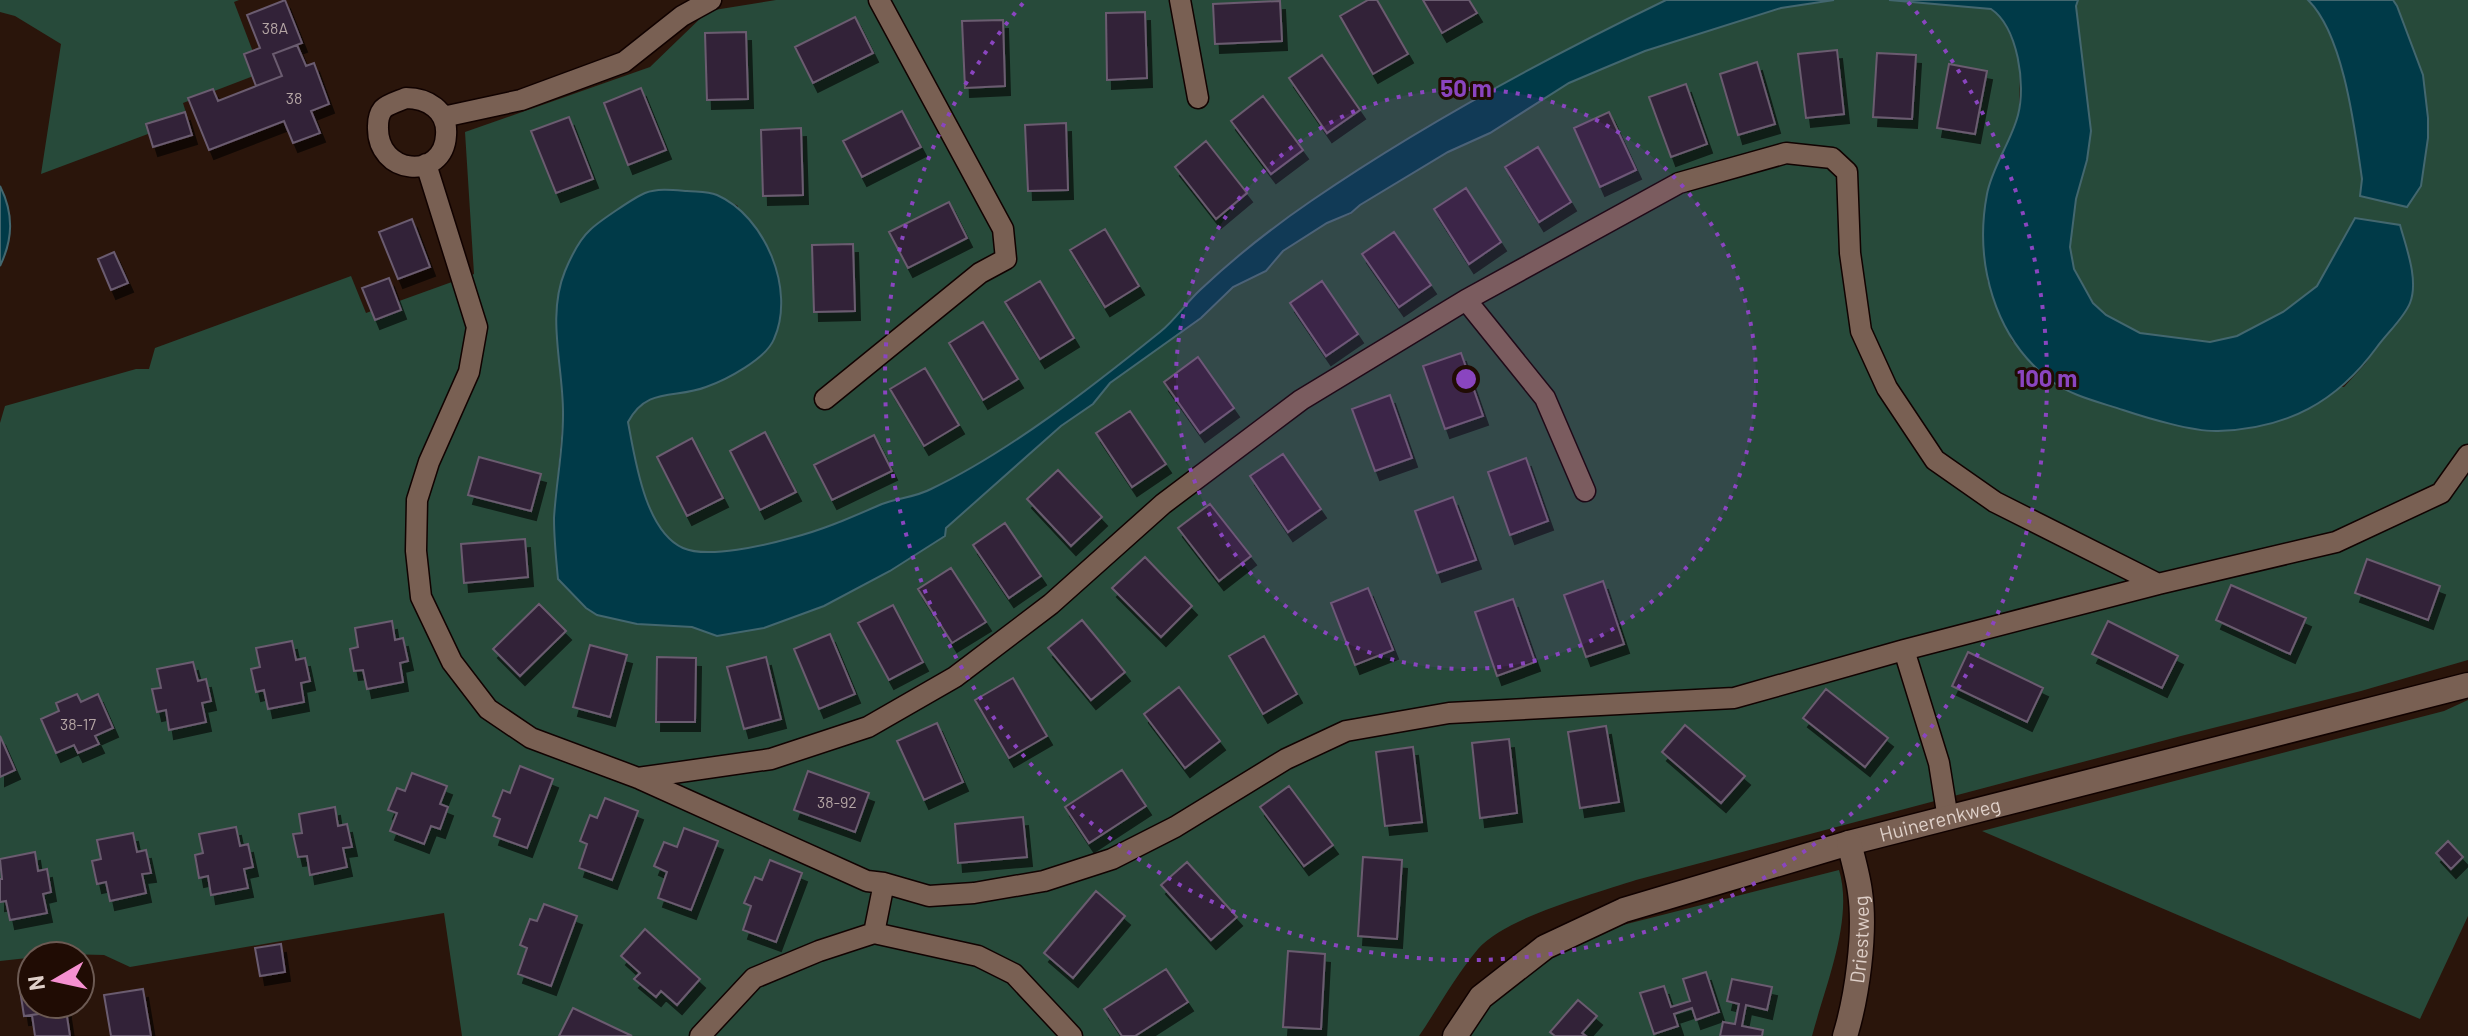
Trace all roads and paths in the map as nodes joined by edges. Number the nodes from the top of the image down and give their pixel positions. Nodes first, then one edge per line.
1 (711, 0) edge
2 (879, 0) edge
3 (1180, 0) edge
4 (1198, 98) dead end
5 (443, 117) junction
6 (426, 164) junction
7 (1466, 300) junction
8 (825, 399) dead end
9 (2468, 455) edge
10 (1585, 491) dead end
11 (2158, 584) junction
12 (1904, 650) junction
13 (2468, 685) edge
14 (638, 778) junction
15 (1948, 819) junction
16 (1849, 843) junction
17 (884, 883) junction
18 (874, 933) junction
19 (700, 1036) edge
20 (1072, 1036) edge
21 (1455, 1036) edge
22 (1845, 1036) edge

1 - 5 lane
2 - 8 lane
3 - 4 lane
5 - 6 lane
5 - 6 lane
6 - 14 lane
7 - 10 lane
7 - 11 lane
7 - 14 lane
9 - 11 lane
11 - 12 lane
12 - 15 lane
12 - 17 lane
13 - 15 street, Huinerenkweg
14 - 17 lane
15 - 16 street, Huinerenkweg
16 - 21 street, Huinerenkweg
16 - 22 street, Driestweg
17 - 18 lane
18 - 19 lane
18 - 20 lane

